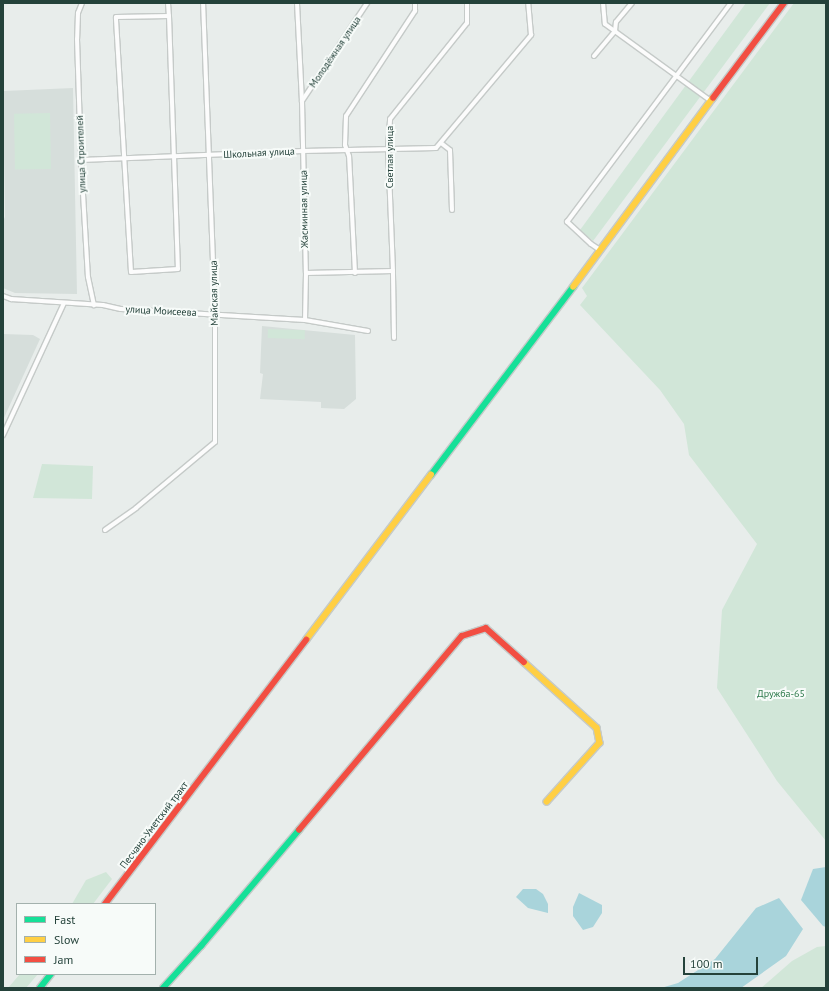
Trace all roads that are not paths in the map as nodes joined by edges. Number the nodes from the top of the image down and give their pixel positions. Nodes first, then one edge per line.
1 (82, 3) edge
2 (168, 3) edge
3 (203, 3) edge
4 (297, 3) edge
5 (368, 3) edge
6 (415, 3) edge
7 (467, 3) edge
8 (528, 3) edge
9 (603, 3) edge
10 (632, 3) edge
11 (732, 3) edge
12 (784, 3) edge
13 (169, 16) junction
14 (614, 31) junction
15 (594, 56) dead end
16 (676, 76) junction
17 (302, 101) junction
18 (711, 101) junction
19 (441, 143) junction
20 (388, 149) junction
21 (346, 150) junction
22 (303, 151) junction
23 (210, 155) junction
24 (174, 156) junction
25 (124, 158) junction
26 (81, 160) junction
27 (452, 210) dead end
28 (600, 250) junction
29 (393, 271) junction
30 (306, 273) junction
31 (355, 273) junction
32 (3, 296) edge
33 (64, 303) junction
34 (94, 305) junction
35 (215, 314) junction
36 (305, 320) junction
37 (368, 330) dead end
38 (394, 338) dead end
39 (3, 435) edge
40 (104, 530) dead end
41 (547, 802) dead end
42 (106, 903) edge
43 (50, 975) edge
44 (40, 988) edge
45 (163, 988) edge

1 - 26 street, улица Строителей
2 - 13 street
3 - 23 street, Майская улица
4 - 17 street, Жасминная улица
5 - 17 street, Молодёжная улица
6 - 21 street
7 - 20 street, Светлая улица
8 - 19 street
9 - 14 street
10 - 14 street
11 - 16 street
12 - 18 main road, Песчано-Уметский тракт
13 - 24 street
13 - 25 street
14 - 15 street
14 - 16 street
16 - 18 street
16 - 28 street
17 - 22 street, Жасминная улица
18 - 28 main road, Песчано-Уметский тракт
19 - 20 street, Школьная улица
19 - 27 street
20 - 21 street, Школьная улица
20 - 29 street, Светлая улица
21 - 22 street, Школьная улица
21 - 31 street
22 - 23 street, Школьная улица
22 - 30 street, Жасминная улица
23 - 24 street, Школьная улица
23 - 35 street, Майская улица
24 - 25 street, Школьная улица
24 - 25 street
25 - 26 street, Школьная улица
26 - 34 street, улица Строителей
28 - 42 main road, Песчано-Уметский тракт
29 - 31 street
29 - 38 street, Светлая улица
30 - 31 street
30 - 36 street, Жасминная улица
32 - 33 street, улица Моисеева
33 - 34 street, улица Моисеева
33 - 39 street
34 - 35 street, улица Моисеева
35 - 36 street, улица Моисеева
35 - 40 street, Майская улица
36 - 37 street, улица Моисеева
41 - 45 main road
43 - 44 main road

